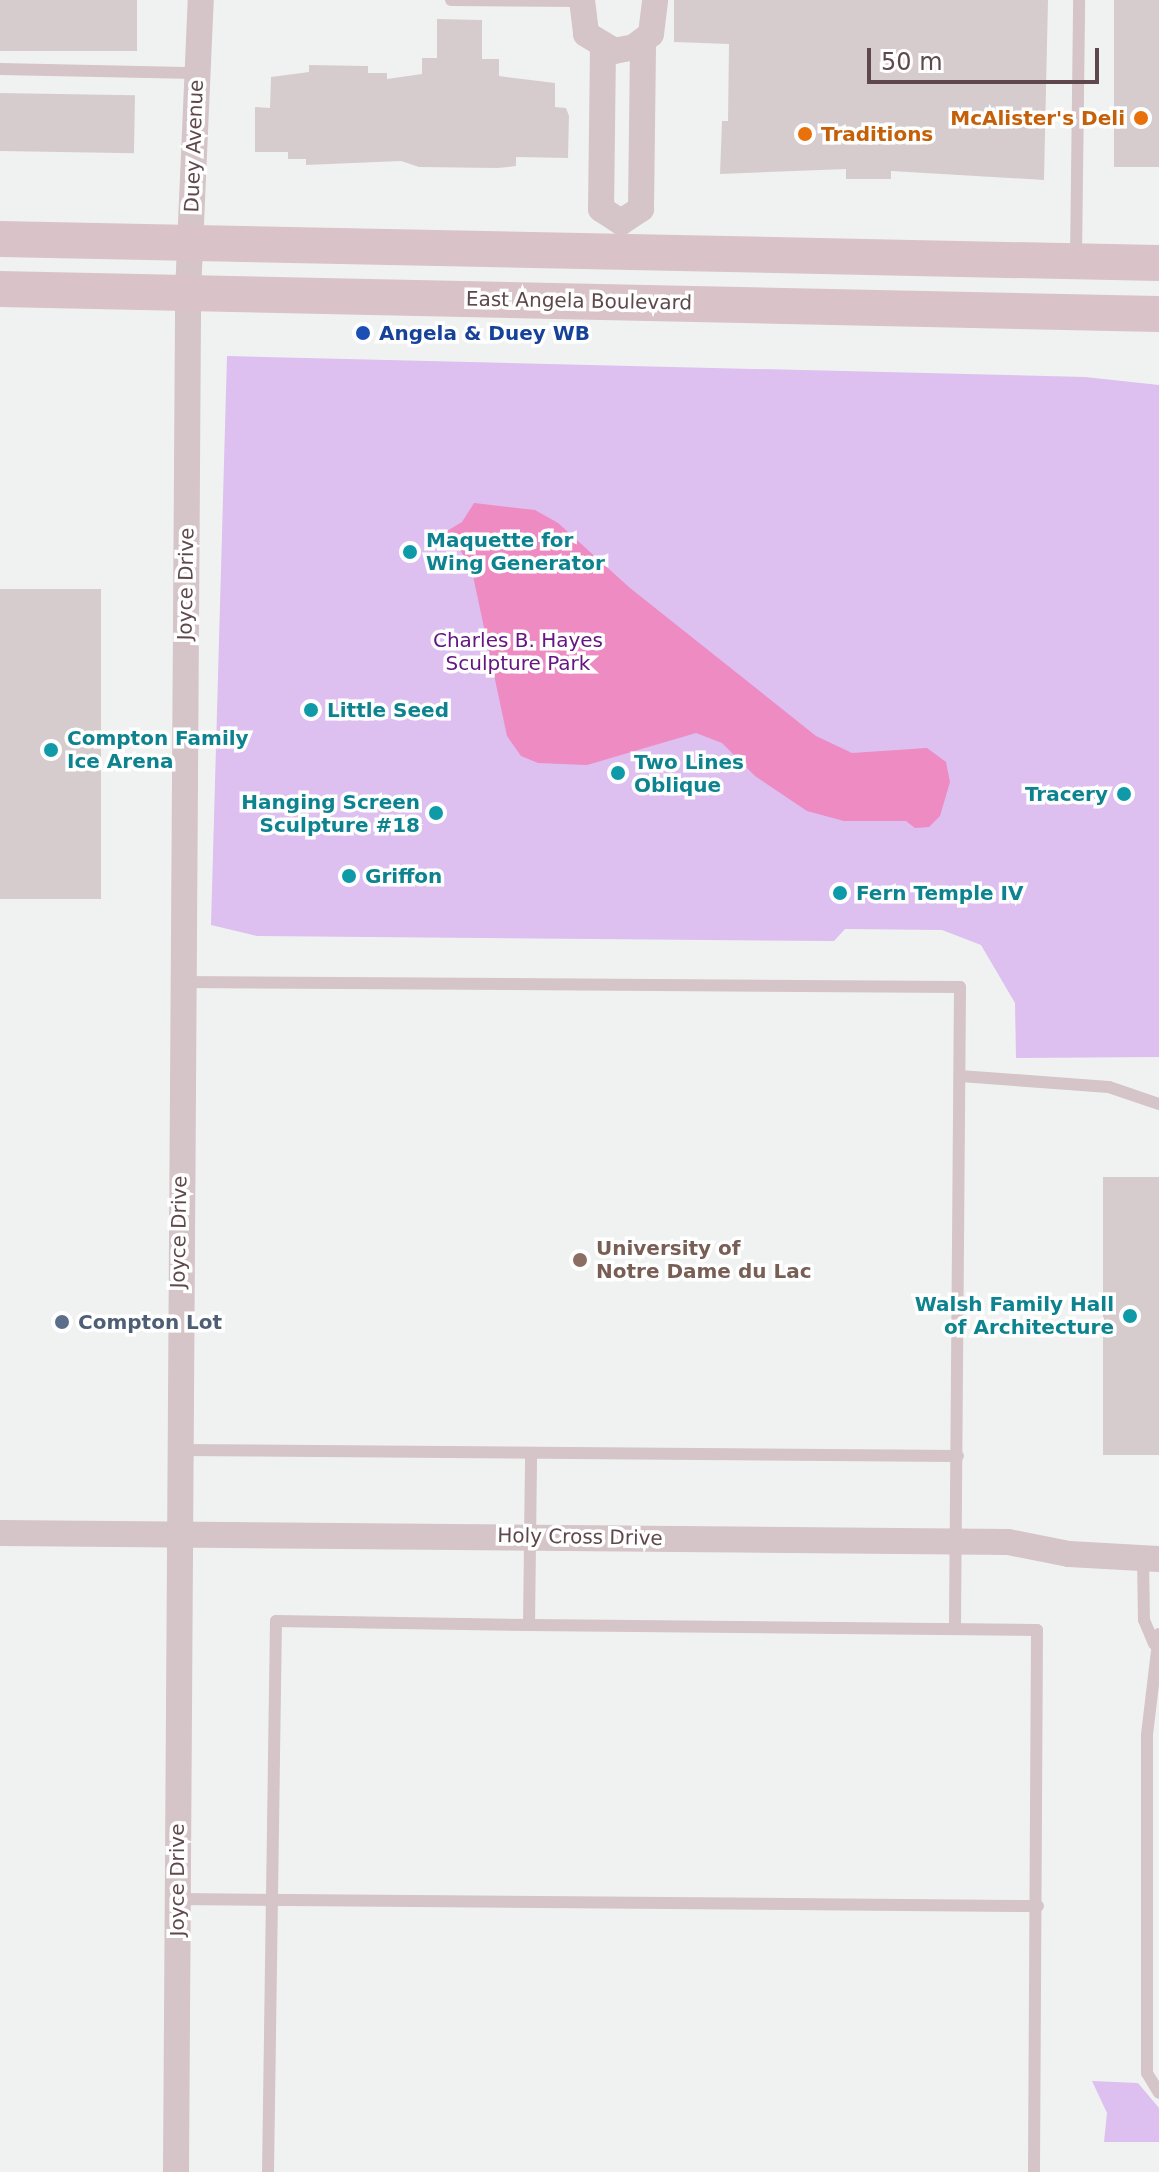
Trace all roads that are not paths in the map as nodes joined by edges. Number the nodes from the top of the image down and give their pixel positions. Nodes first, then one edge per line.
1 (201, 0) edge
2 (451, 0) edge
3 (655, 0) edge
4 (1079, 0) edge
5 (581, 1) edge
6 (643, 42) junction
7 (603, 48) junction
8 (0, 69) edge
9 (197, 73) junction
10 (620, 237) junction
11 (0, 239) edge
12 (190, 242) junction
13 (1076, 261) junction
14 (1159, 263) edge
15 (0, 289) edge
16 (188, 292) junction
17 (1159, 314) edge
18 (182, 982) junction
19 (960, 1076) junction
20 (1159, 1104) edge
21 (177, 1450) junction
22 (531, 1453) junction
23 (958, 1456) junction
24 (0, 1533) edge
25 (176, 1534) junction
26 (530, 1537) junction
27 (956, 1541) junction
28 (1151, 1559) edge
29 (529, 1625) junction
30 (955, 1628) junction
31 (1156, 1639) edge
32 (177, 1899) junction
33 (271, 1900) junction
34 (1038, 1906) junction
35 (1159, 2093) edge
36 (176, 2172) edge
37 (268, 2172) edge
38 (1034, 2172) edge

1 - 9 street, Duey Avenue
2 - 5 lane
3 - 6 street
4 - 13 lane
5 - 7 street
6 - 7 street
6 - 10 street
7 - 10 street
8 - 9 lane
9 - 12 street, Duey Avenue
10 - 12 main road
10 - 13 main road
11 - 12 main road
12 - 16 street, Duey Avenue
13 - 14 main road
15 - 16 main road, East Angela Boulevard
16 - 17 main road, East Angela Boulevard
16 - 18 street, Joyce Drive
18 - 19 lane
18 - 21 street, Joyce Drive
19 - 20 lane
19 - 23 lane
21 - 22 lane
21 - 25 street, Joyce Drive
22 - 23 lane
22 - 26 lane
23 - 27 lane
24 - 25 street, Holy Cross Drive
25 - 26 street, Holy Cross Drive
25 - 32 street, Joyce Drive
26 - 27 street, Holy Cross Drive
26 - 29 lane
27 - 28 street, Holy Cross Drive
27 - 30 lane
28 - 31 lane
29 - 30 lane
29 - 33 lane
30 - 34 lane
31 - 35 lane
32 - 33 lane
32 - 36 street, Joyce Drive
33 - 34 lane
33 - 37 lane
34 - 38 lane

